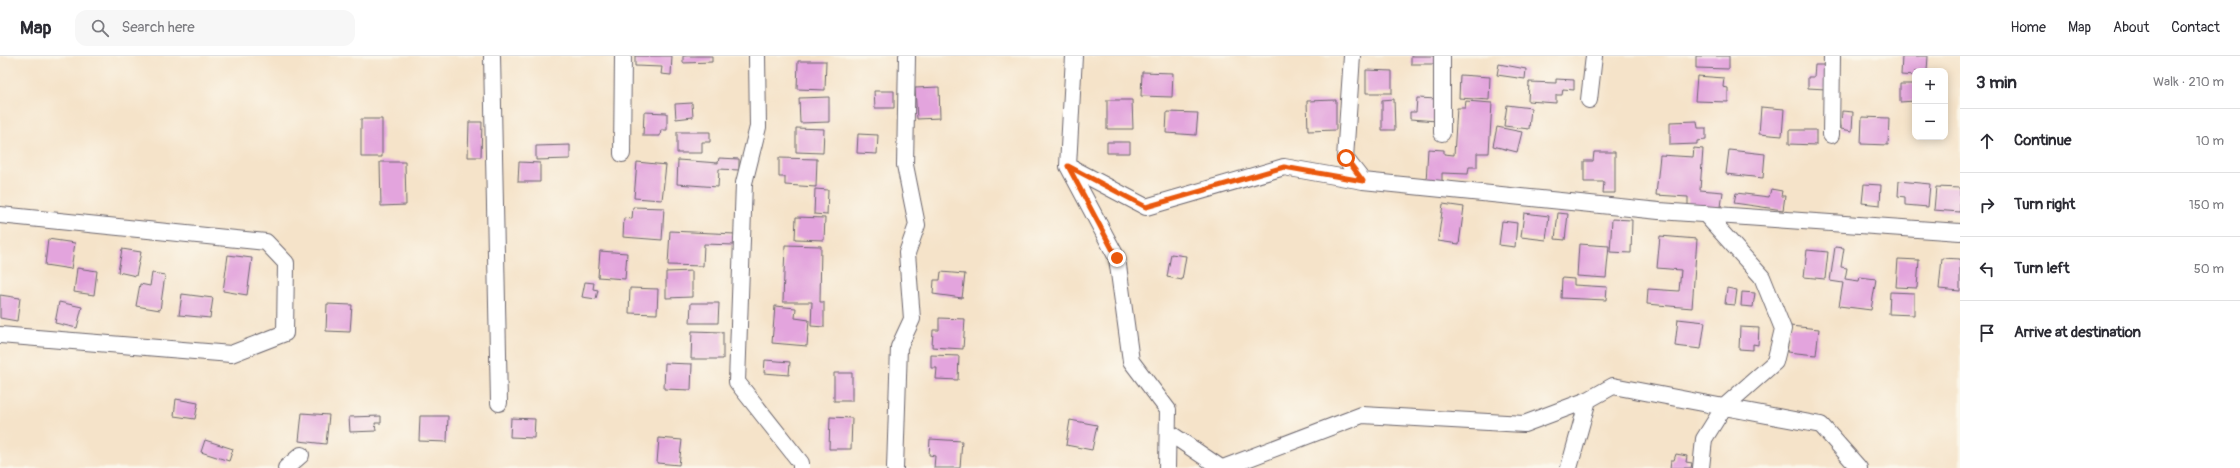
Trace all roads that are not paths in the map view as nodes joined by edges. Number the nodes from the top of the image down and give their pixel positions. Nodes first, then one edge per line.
1 (492, 56) edge
2 (623, 56) edge
3 (757, 56) edge
4 (907, 56) edge
5 (1074, 56) edge
6 (1352, 56) edge
7 (1442, 56) edge
8 (1594, 56) edge
9 (1832, 56) edge
10 (1589, 100) dead end
11 (1442, 133) dead end
12 (1831, 136) dead end
13 (622, 154) dead end
14 (1068, 166) junction
15 (1363, 181) junction
16 (1705, 214) junction
17 (0, 216) edge
18 (1960, 232) edge
19 (0, 335) edge
20 (1588, 400) junction
21 (499, 403) dead end
22 (1724, 407) junction
23 (1168, 432) junction
24 (301, 455) dead end
25 (286, 468) edge
26 (801, 468) edge
27 (895, 468) edge
28 (1167, 468) edge
29 (1223, 468) edge
30 (1569, 468) edge
31 (1701, 468) edge
32 (1859, 468) edge

1 - 21 street
2 - 13 street
3 - 26 street
4 - 27 street
5 - 14 street
6 - 15 street
7 - 11 street
8 - 10 street
9 - 12 street
14 - 15 street
14 - 23 street
15 - 16 street
16 - 18 street
16 - 22 street
17 - 19 street
20 - 22 street
20 - 29 street
20 - 30 street
22 - 31 street
22 - 32 street
23 - 28 street
23 - 29 street
24 - 25 street

